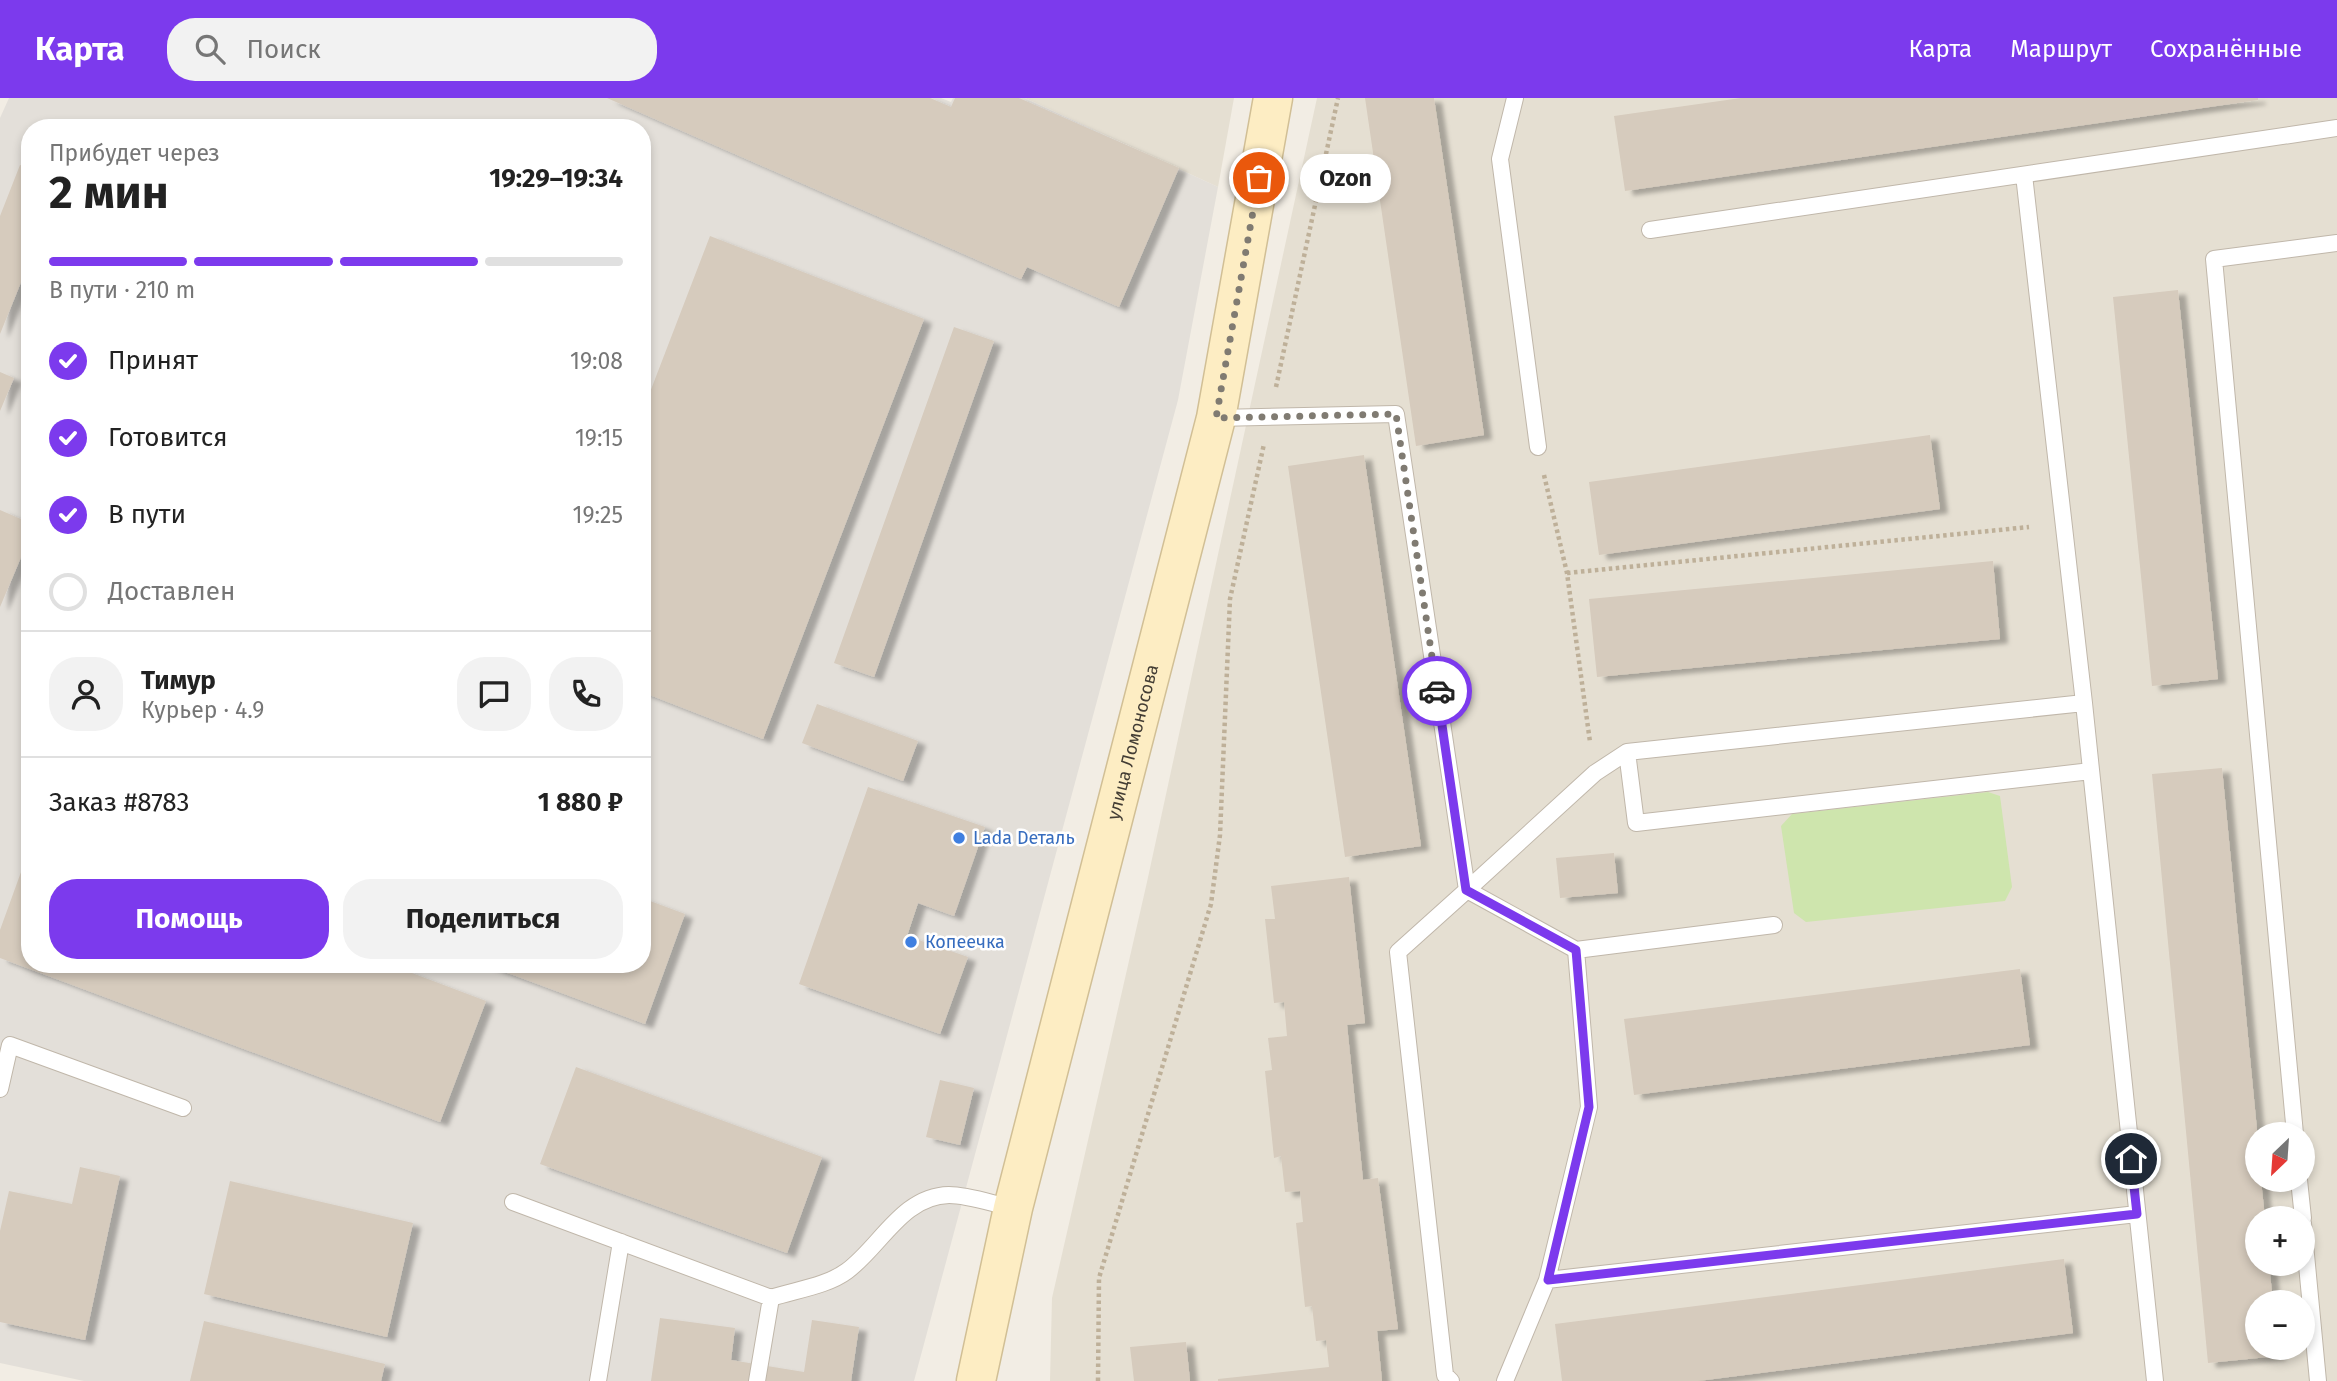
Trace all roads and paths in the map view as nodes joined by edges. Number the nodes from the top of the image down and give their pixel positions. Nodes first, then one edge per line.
1 (1273, 98) edge
2 (1338, 98) edge
3 (1515, 98) edge
4 (2337, 128) edge
5 (2024, 175) junction
6 (1650, 230) dead end
7 (2337, 243) edge
8 (1216, 418) junction
9 (1270, 418) junction
10 (1538, 447) joint
11 (2029, 527) dead end
12 (1567, 573) junction
13 (2084, 703) junction
14 (1627, 752) junction
15 (2091, 771) junction
16 (1595, 773) junction
17 (1466, 890) junction
18 (1774, 925) dead end
19 (1576, 950) junction
20 (0, 1089) edge
21 (183, 1108) dead end
22 (2294, 1122) edge
23 (513, 1202) dead end
24 (1013, 1208) junction
25 (2137, 1214) junction
26 (621, 1242) junction
27 (2308, 1276) edge
28 (1548, 1280) junction
29 (771, 1298) junction
30 (598, 1381) edge
31 (757, 1381) edge
32 (976, 1381) edge
33 (1098, 1381) edge
34 (1451, 1381) edge
35 (1504, 1381) edge
36 (2155, 1381) edge
37 (2318, 1381) edge

1 - 8 street, улица Ломоносова
2 - 9 path
3 - 10 lane
4 - 5 lane
5 - 6 lane
5 - 13 lane
7 - 22 lane
8 - 9 lane
8 - 24 street, улица Ломоносова
9 - 17 lane
9 - 33 path
10 - 12 path
11 - 12 path
12 - 16 path
13 - 14 lane
13 - 15 lane
14 - 15 lane
14 - 16 lane
15 - 25 lane
16 - 17 lane
17 - 19 lane
17 - 34 lane
18 - 19 lane
19 - 28 lane
20 - 21 lane
23 - 26 lane
24 - 29 lane
24 - 32 street, улица Ломоносова
25 - 28 lane
25 - 36 lane
26 - 29 lane
26 - 30 lane
27 - 37 lane
28 - 35 lane
29 - 31 lane

